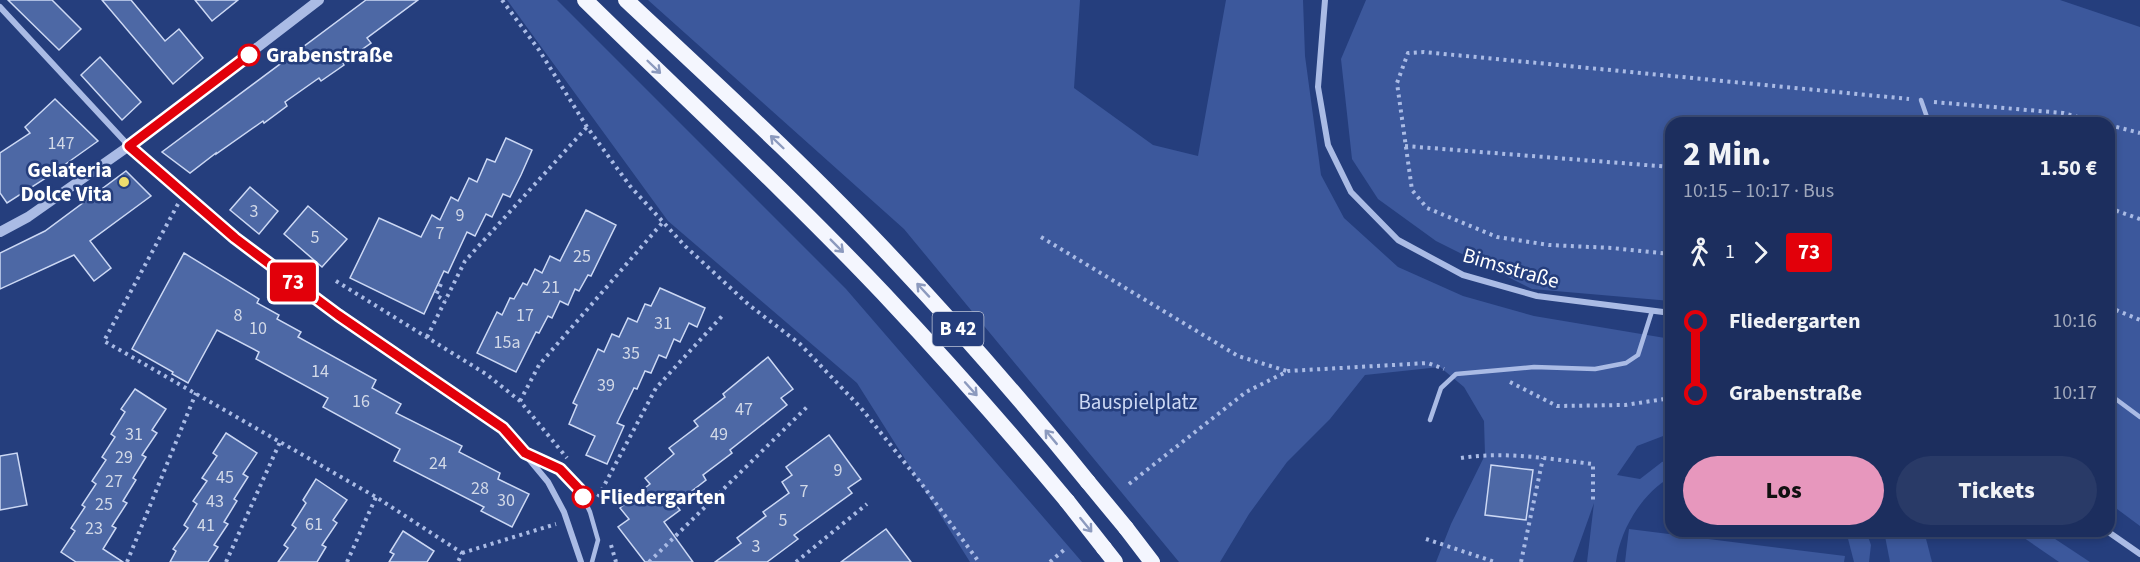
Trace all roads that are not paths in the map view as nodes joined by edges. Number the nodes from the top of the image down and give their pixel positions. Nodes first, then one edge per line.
1 (319, 0) edge
2 (585, 0) edge
3 (626, 0) edge
4 (1325, 0) edge
5 (0, 7) edge
6 (1921, 100) road end
7 (1927, 117) edge
8 (129, 146) junction
9 (0, 232) edge
10 (1652, 311) junction
11 (1665, 312) edge
12 (2115, 398) edge
13 (2140, 417) edge
14 (1430, 420) dead end
15 (525, 453) junction
16 (2115, 537) edge
17 (2140, 554) edge
18 (581, 562) edge
19 (592, 562) edge
20 (1115, 562) edge
21 (1152, 562) edge

1 - 8 street
2 -> 20 highway, B 42, bridge
21 -> 3 highway, B 42, bridge
4 - 10 street, Bimsstraße
5 - 8 street
6 - 7 lane
8 - 9 street
8 - 15 street
10 - 11 street, Bimsstraße
10 - 14 lane
12 - 13 lane
15 - 18 street
15 - 19 lane
16 - 17 street

